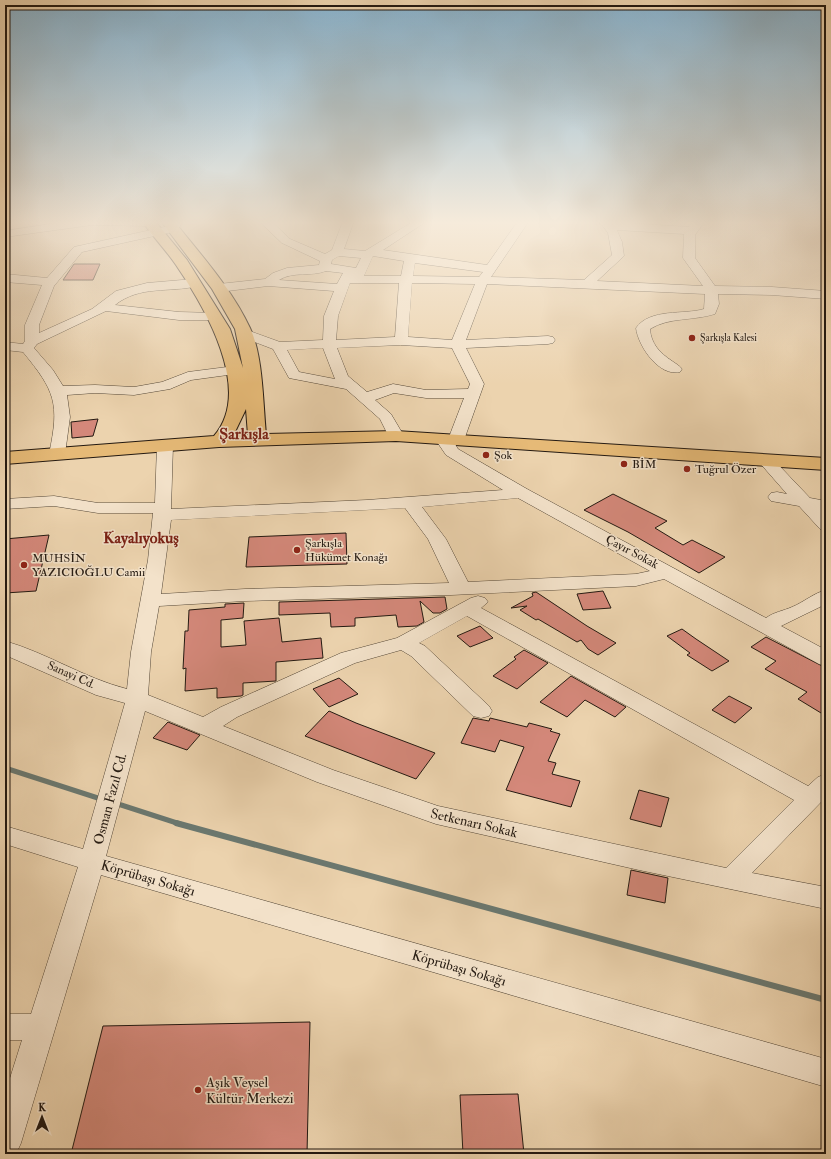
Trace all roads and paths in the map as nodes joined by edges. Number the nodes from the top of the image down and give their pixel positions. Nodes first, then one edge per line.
1 (56, 275) edge
2 (189, 275) edge
3 (210, 275) edge
4 (279, 275) edge
5 (350, 275) edge
6 (354, 275) edge
7 (407, 275) edge
8 (486, 275) edge
9 (597, 275) edge
10 (703, 275) edge
11 (5, 278) edge
12 (406, 279) junction
13 (482, 281) junction
14 (50, 282) junction
15 (268, 282) junction
16 (348, 282) junction
17 (194, 283) junction
18 (587, 284) junction
19 (219, 288) junction
20 (710, 290) junction
21 (826, 295) edge
22 (103, 307) junction
23 (215, 317) junction
24 (244, 333) junction
25 (548, 340) dead end
26 (401, 341) junction
27 (457, 344) junction
28 (29, 345) junction
29 (329, 345) junction
30 (5, 346) edge
31 (278, 346) junction
32 (675, 369) dead end
33 (235, 370) junction
34 (351, 386) junction
35 (57, 391) junction
36 (474, 393) junction
37 (366, 398) junction
38 (396, 436) junction
39 (257, 439) junction
40 (449, 440) junction
41 (219, 441) junction
42 (165, 445) junction
43 (57, 454) junction
44 (5, 458) edge
45 (766, 460) junction
46 (826, 460) edge
47 (826, 464) edge
48 (522, 493) junction
49 (777, 497) dead end
50 (410, 502) junction
51 (804, 502) junction
52 (5, 504) edge
53 (826, 506) edge
54 (162, 511) junction
55 (826, 526) edge
56 (669, 572) junction
57 (826, 596) edge
58 (464, 598) junction
59 (150, 601) junction
60 (767, 628) junction
61 (404, 643) junction
62 (5, 648) edge
63 (826, 658) edge
64 (137, 699) junction
65 (481, 711) dead end
66 (206, 726) junction
67 (818, 790) edge
68 (5, 835) edge
69 (94, 856) junction
70 (732, 879) junction
71 (826, 898) edge
72 (5, 1027) edge
73 (42, 1027) junction
74 (826, 1073) edge
75 (5, 1143) edge

1 - 14 street
2 - 17 main road
3 - 19 main road
4 - 15 street
5 - 16 street
6 - 16 street
7 - 12 street
8 - 13 street
9 - 18 street
10 - 20 street
11 - 14 street
12 - 13 street
12 - 16 street
12 - 26 street
13 - 18 street
13 - 27 street
14 - 28 street
15 - 16 street
15 - 19 street
16 - 29 street
17 - 22 street
17 - 23 main road
18 - 20 street
19 - 24 main road
20 - 21 street
20 - 32 street
22 - 23 street
22 - 28 street
23 - 33 main road
24 - 31 street
24 - 39 main road
25 - 27 street
26 - 27 street
26 - 29 street
27 - 36 street
28 - 30 street
28 - 35 street
29 - 31 street
29 - 34 street
31 - 34 street
33 - 35 street
33 - 41 main road
34 - 37 street
35 - 43 street
36 - 37 street
36 - 40 street
37 - 38 street
38 - 39 main road
38 - 40 main road
39 - 41 main road
40 - 45 main road
40 - 48 street, Çayır Sokak
41 - 42 main road
42 - 43 main road
42 - 54 street, Osman Fazıl Cd.
43 - 44 main road
45 - 46 main road
45 - 47 main road
45 - 51 street
48 - 50 street
48 - 56 street, Çayır Sokak
49 - 51 street
50 - 54 street
50 - 58 street
51 - 53 street
51 - 55 street
52 - 54 street
54 - 59 street, Osman Fazıl Cd.
56 - 58 street
56 - 60 street, Çayır Sokak
57 - 60 street
58 - 59 street
58 - 61 street
58 - 67 street
59 - 64 street, Osman Fazıl Cd.
60 - 63 street, Çayır Sokak
61 - 65 street
61 - 66 street
62 - 64 street, Sanayi Cd.
64 - 66 street, Setkenarı Sokak
64 - 69 street, Osman Fazıl Cd.
66 - 70 street, Setkenarı Sokak
67 - 70 street
68 - 69 street, Köprübaşı Sokağı
69 - 73 street, Osman Fazıl Cd.
69 - 74 street, Köprübaşı Sokağı
70 - 71 street, Setkenarı Sokak
72 - 73 street
73 - 75 street, Osman Fazıl Cd.

